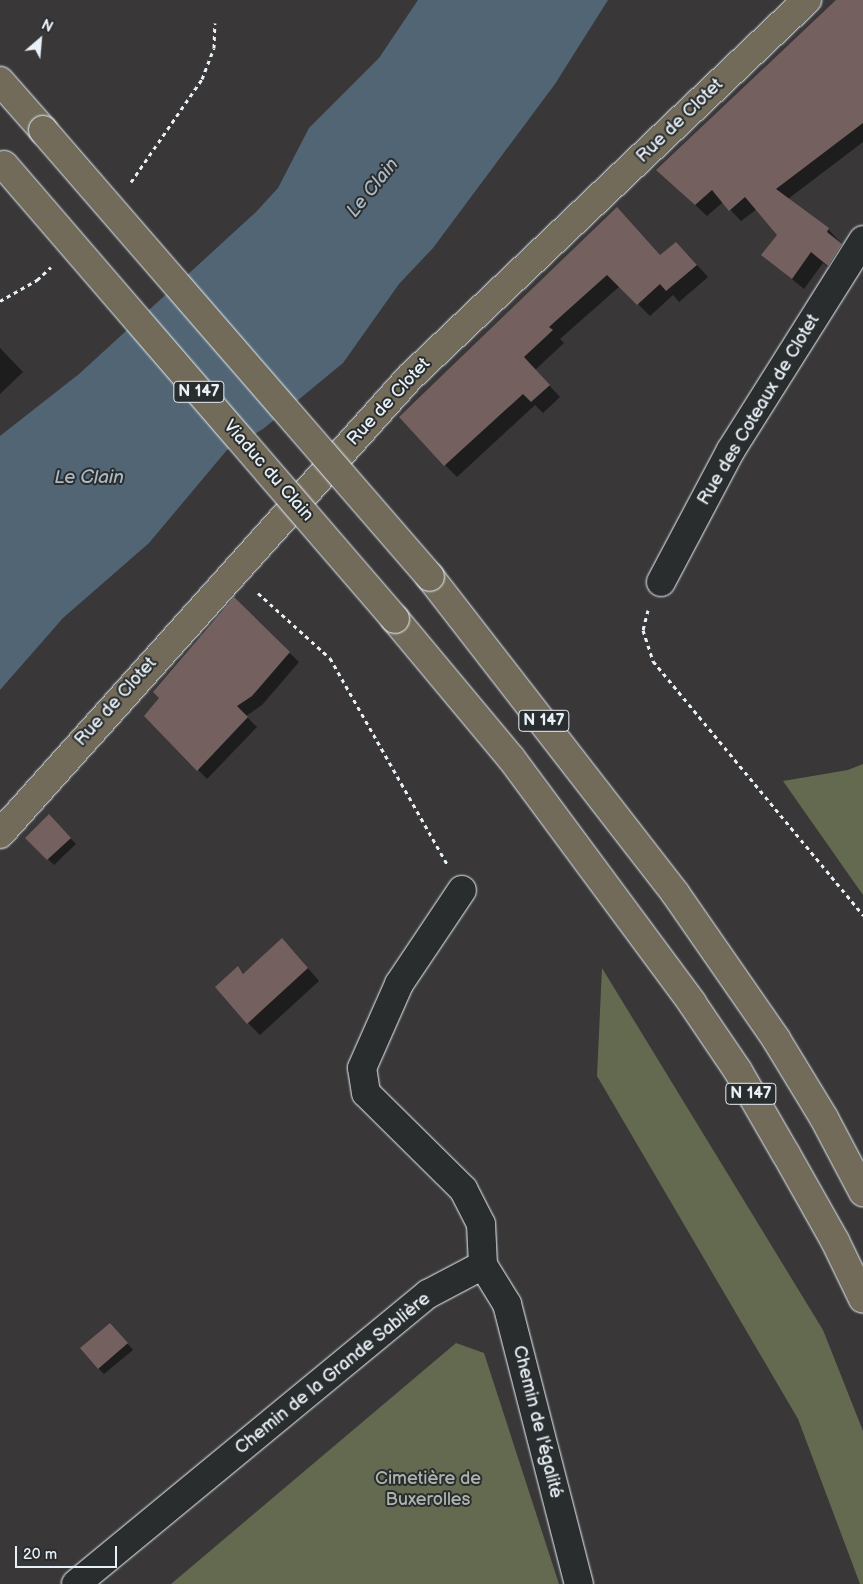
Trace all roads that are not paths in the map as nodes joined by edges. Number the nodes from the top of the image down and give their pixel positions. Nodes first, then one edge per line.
1 (807, 0) edge
2 (0, 81) edge
3 (2, 163) edge
4 (863, 240) edge
5 (661, 582) road end
6 (0, 834) edge
7 (462, 890) road end
8 (863, 1192) edge
9 (483, 1265) junction
10 (863, 1299) edge
11 (76, 1584) edge
12 (579, 1584) edge

1 - 6 main road, Rue de Clotet
2 - 8 main road, N 147, bridge
3 - 10 main road, Viaduc du Clain / N 147, bridge
4 - 5 street, Rue des Coteaux de Clotet
7 - 9 street
9 - 11 street, Chemin de la Grande Sablière
9 - 12 street, Chemin de l'égalité

